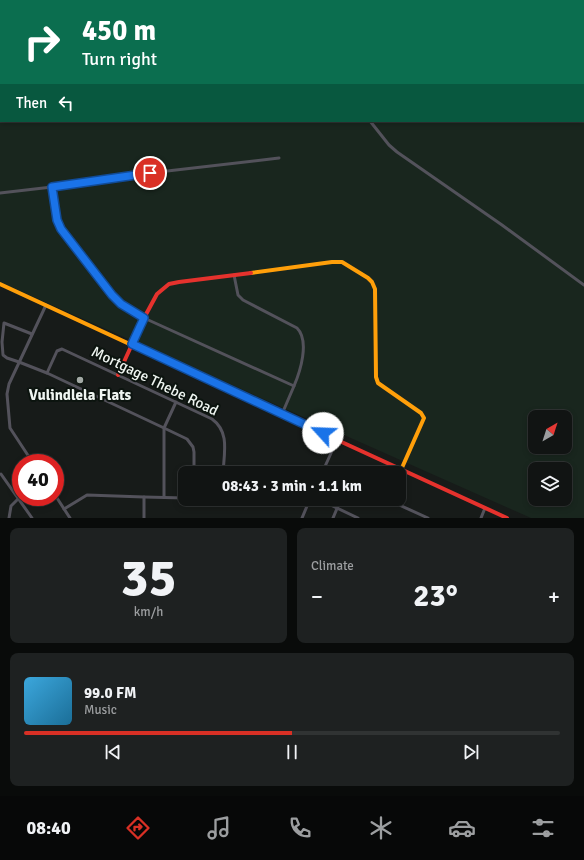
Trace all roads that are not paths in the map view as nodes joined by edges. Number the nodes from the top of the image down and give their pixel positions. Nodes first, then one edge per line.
1 (371, 122) edge
2 (279, 158) dead end
3 (52, 187) junction
4 (0, 193) edge
5 (234, 275) junction
6 (0, 284) edge
7 (584, 285) edge
8 (46, 305) junction
9 (144, 318) junction
10 (32, 334) junction
11 (132, 344) junction
12 (19, 362) junction
13 (47, 373) junction
14 (118, 375) junction
15 (294, 386) junction
16 (176, 402) junction
17 (282, 414) junction
18 (164, 428) junction
19 (337, 440) junction
20 (27, 454) edge
21 (194, 466) edge
22 (223, 466) edge
23 (325, 466) edge
24 (392, 466) edge
25 (403, 466) edge
26 (406, 472) edge
27 (2, 474) dead end
28 (12, 487) edge
29 (144, 497) junction
30 (164, 497) junction
31 (178, 498) edge
32 (12, 505) edge
33 (25, 506) edge
34 (62, 506) edge
35 (307, 506) edge
36 (331, 506) edge
37 (338, 506) edge
38 (401, 506) edge
39 (485, 508) junction
40 (64, 509) junction
41 (337, 509) junction
42 (9, 518) edge
43 (32, 518) edge
44 (70, 518) edge
45 (144, 518) edge
46 (302, 518) edge
47 (333, 518) edge
48 (358, 518) edge
49 (428, 518) edge
50 (481, 518) edge
51 (507, 518) edge

1 - 7 street
2 - 3 street
3 - 4 street
3 - 9 street
5 - 9 street
5 - 15 street
5 - 25 street
6 - 8 street
8 - 10 street
8 - 11 street
9 - 11 street
9 - 15 street
10 - 12 street
10 - 12 street
11 - 14 street
11 - 17 street
12 - 13 street
12 - 20 street
13 - 14 street, Mortgage Thebe Road
13 - 18 street
14 - 16 street, Mortgage Thebe Road
15 - 17 street
16 - 18 street
16 - 22 street, Mortgage Thebe Road
17 - 19 street
18 - 21 street
18 - 30 street
19 - 23 street
19 - 24 street
26 - 39 street
27 - 28 street
29 - 30 street
29 - 40 street
29 - 45 street
30 - 31 street
32 - 42 street
33 - 43 street
34 - 40 street
35 - 46 street
36 - 41 street
37 - 41 street
38 - 49 street
39 - 50 street
39 - 51 street
40 - 44 street
41 - 47 street
41 - 48 street

